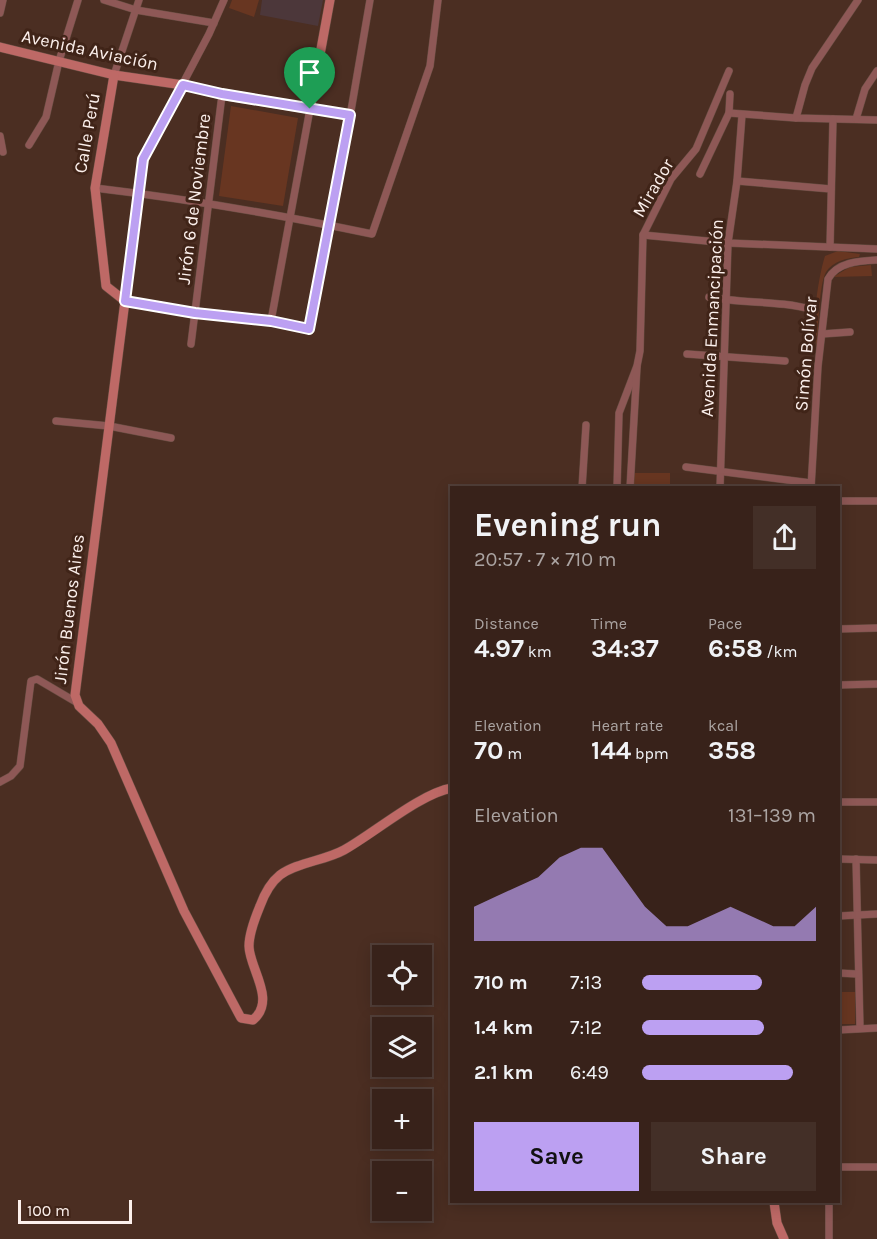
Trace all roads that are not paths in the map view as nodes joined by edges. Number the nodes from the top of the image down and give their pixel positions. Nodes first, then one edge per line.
1 (3, 0) edge
2 (78, 0) edge
3 (104, 0) edge
4 (139, 0) edge
5 (224, 0) edge
6 (330, 0) edge
7 (370, 0) edge
8 (438, 0) edge
9 (858, 0) edge
10 (136, 10) junction
11 (0, 13) edge
12 (214, 23) junction
13 (0, 47) edge
14 (59, 61) junction
15 (729, 71) dead end
16 (877, 71) edge
17 (114, 75) junction
18 (183, 85) junction
19 (222, 94) junction
20 (730, 94) dead end
21 (310, 109) junction
22 (729, 113) junction
23 (350, 115) junction
24 (742, 115) junction
25 (795, 118) junction
26 (833, 119) junction
27 (856, 119) junction
28 (877, 120) edge
29 (0, 136) edge
30 (29, 145) dead end
31 (3, 152) dead end
32 (700, 174) dead end
33 (737, 181) junction
34 (95, 188) junction
35 (831, 189) junction
36 (139, 193) junction
37 (208, 205) junction
38 (290, 218) junction
39 (329, 225) junction
40 (643, 235) junction
41 (728, 243) junction
42 (830, 247) junction
43 (877, 249) edge
44 (877, 261) edge
45 (709, 297) dead end
46 (125, 301) junction
47 (726, 301) junction
48 (813, 310) dead end
49 (195, 313) junction
50 (271, 321) junction
51 (850, 332) dead end
52 (822, 334) junction
53 (191, 344) dead end
54 (687, 354) dead end
55 (726, 358) junction
56 (785, 361) dead end
57 (637, 366) junction
58 (56, 421) dead end
59 (586, 425) dead end
60 (109, 426) junction
61 (171, 438) dead end
62 (686, 467) dead end
63 (721, 472) junction
64 (811, 485) edge
65 (582, 486) edge
66 (617, 486) edge
67 (630, 486) edge
68 (720, 486) edge
69 (840, 501) edge
70 (877, 501) edge
71 (877, 628) edge
72 (840, 629) edge
73 (877, 684) edge
74 (840, 685) edge
75 (76, 702) junction
76 (0, 782) edge
77 (450, 789) edge
78 (840, 802) edge
79 (877, 802) edge
80 (840, 859) edge
81 (856, 859) junction
82 (877, 860) edge
83 (877, 914) edge
84 (840, 916) edge
85 (856, 916) junction
86 (840, 973) edge
87 (857, 974) junction
88 (860, 1028) junction
89 (877, 1028) edge
90 (840, 1030) edge
91 (840, 1167) edge
92 (877, 1167) edge
93 (774, 1203) edge
94 (829, 1203) edge
95 (780, 1236) edge
96 (829, 1239) edge

1 - 11 street
2 - 14 street
3 - 10 street
4 - 10 street, Calle Perú
5 - 12 street, Jirón Buenos Aires
6 - 21 street
7 - 23 street
8 - 39 street
9 - 25 street
10 - 12 street
10 - 17 street, Calle Perú
12 - 18 street, Jirón Buenos Aires
13 - 14 street, Avenida Aviación
14 - 17 street, Avenida Aviación
14 - 30 street
15 - 40 street, Mirador
16 - 27 street
17 - 18 street, Avenida Aviación
17 - 34 street, Calle Perú
18 - 19 street, Avenida Aviación
18 - 36 street, Jirón Buenos Aires
19 - 21 street, Avenida Aviación
19 - 37 street, Jirón 6 de Noviembre
20 - 22 street
21 - 23 street, Avenida Aviación
21 - 38 street
22 - 24 street
22 - 32 street
23 - 39 street
24 - 25 street
24 - 33 street, Avenida Enmancipación
25 - 26 street
26 - 27 street
26 - 35 street
27 - 28 street
29 - 31 street
33 - 35 street
33 - 41 street, Avenida Enmancipación
34 - 36 street
34 - 46 street, Calle Perú
35 - 42 street
36 - 37 street
36 - 46 street, Jirón Buenos Aires
37 - 38 street
37 - 49 street, Jirón 6 de Noviembre
38 - 39 street
38 - 50 street
39 - 50 street
40 - 41 street
40 - 57 street, Mirador
41 - 42 street
41 - 47 street, Avenida Enmancipación
42 - 43 street
44 - 52 street, Simón Bolívar
45 - 47 street
46 - 49 street
46 - 60 street, Jirón Buenos Aires
47 - 48 street
47 - 55 street, Avenida Enmancipación
49 - 50 street
49 - 53 street, Jirón 6 de Noviembre
51 - 52 street
52 - 64 street, Simón Bolívar
54 - 55 street
55 - 56 street
55 - 63 street, Avenida Enmancipación
57 - 66 street, Mirador
57 - 67 street, Mirador
58 - 60 street
59 - 65 street
60 - 61 street
60 - 75 street, Jirón Buenos Aires
62 - 63 street
63 - 64 street
63 - 68 street, Avenida Enmancipación
69 - 70 street
71 - 72 street
73 - 74 street
75 - 76 street
75 - 77 street, Jirón Buenos Aires
78 - 79 street
80 - 81 street
81 - 82 street
81 - 85 street
83 - 85 street
84 - 85 street
85 - 87 street
86 - 87 street
87 - 88 street
88 - 89 street
88 - 90 street
91 - 92 street
93 - 95 street
94 - 96 street

